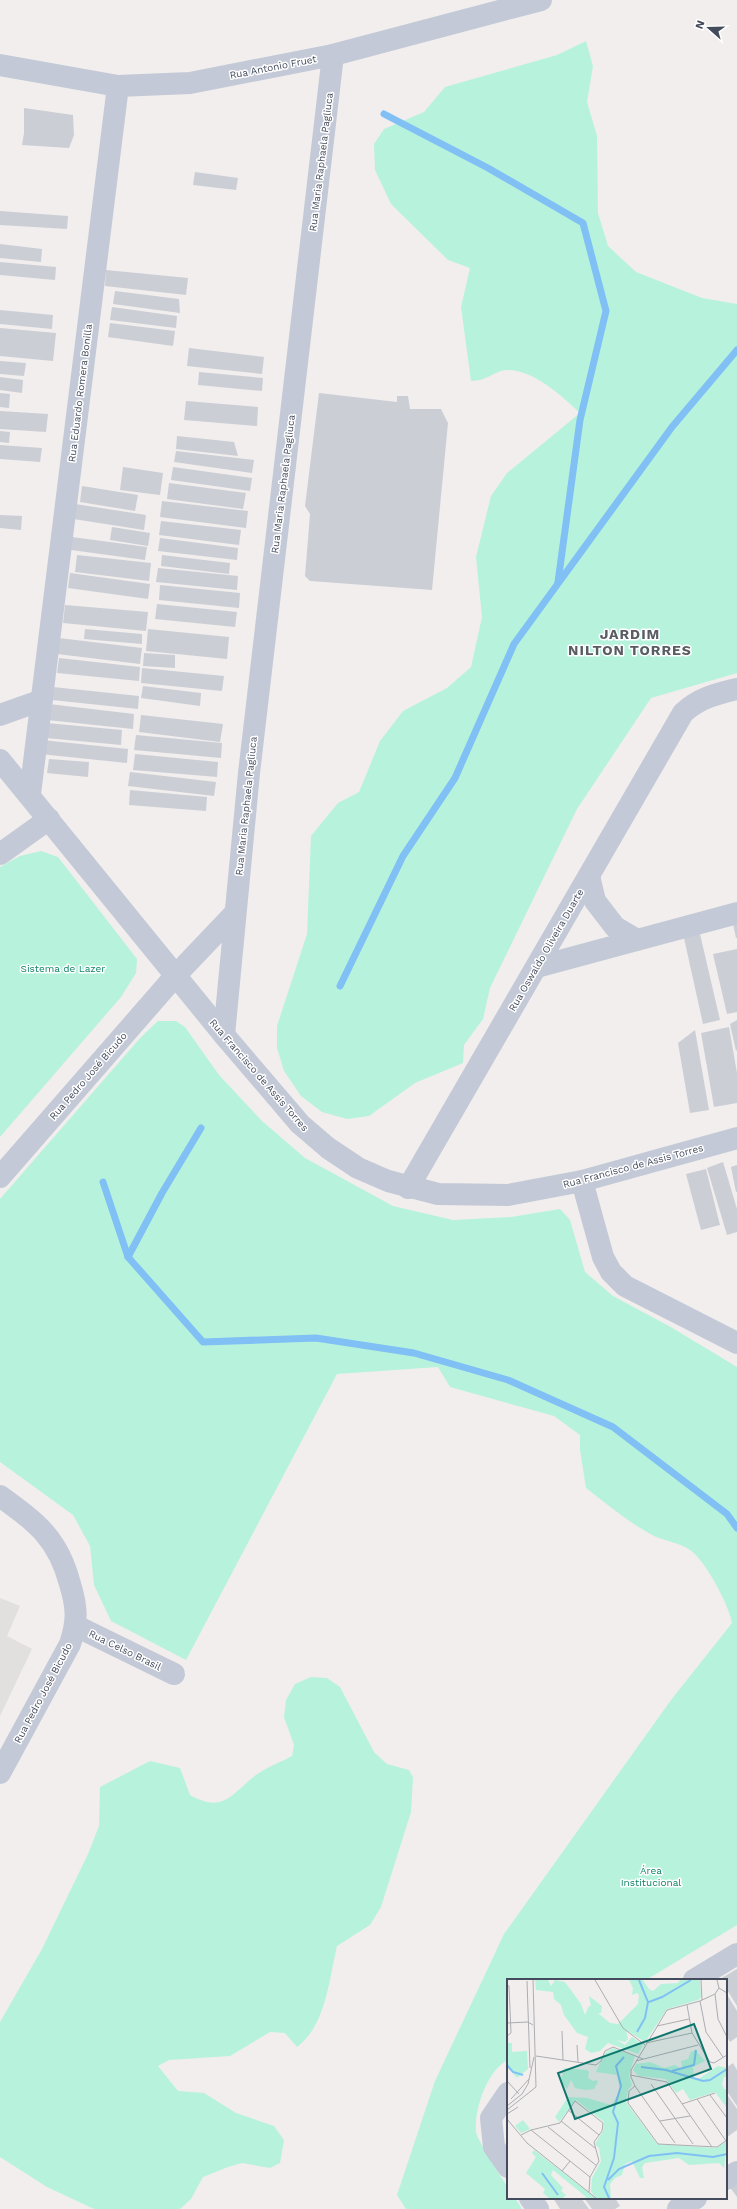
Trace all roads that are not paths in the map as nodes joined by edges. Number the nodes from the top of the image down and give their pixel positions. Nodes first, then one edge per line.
1 (541, 0) edge
2 (333, 55) junction
3 (0, 65) edge
4 (118, 86) junction
5 (737, 689) edge
6 (42, 700) junction
7 (0, 716) edge
8 (0, 760) edge
9 (30, 794) junction
10 (49, 820) junction
11 (0, 854) edge
12 (589, 876) junction
13 (235, 913) junction
14 (737, 913) edge
15 (637, 940) junction
16 (537, 967) junction
17 (176, 975) junction
18 (224, 1035) junction
19 (737, 1138) edge
20 (0, 1177) edge
21 (582, 1181) junction
22 (408, 1188) junction
23 (737, 1343) edge
24 (0, 1496) edge
25 (76, 1626) junction
26 (174, 1674) dead end
27 (0, 1772) edge
28 (737, 1954) edge
29 (696, 1979) edge
30 (507, 2093) edge
31 (507, 2166) edge
32 (737, 2172) edge
33 (727, 2178) edge
34 (531, 2199) edge
35 (694, 2199) edge
36 (538, 2209) edge
37 (678, 2209) edge

1 - 2 street, Rua Antonio Fruet
2 - 4 street, Rua Antonio Fruet
2 - 13 street, Rua Maria Raphaela Pagliuca
3 - 4 street, Rua Antonio Fruet
4 - 6 street, Rua Eduardo Romera Bonilla
5 - 12 street, Rua Oswaldo Oliveira Duarte
6 - 7 street
6 - 9 street, Rua Eduardo Romera Bonilla
8 - 9 street, Rua Francisco de Assis Torres
9 - 10 street, Rua Francisco de Assis Torres
10 - 11 street
10 - 17 street, Rua Francisco de Assis Torres
12 - 15 street
12 - 16 street, Rua Oswaldo Oliveira Duarte
13 - 17 street
13 - 18 street, Rua Maria Raphaela Pagliuca
14 - 15 street
15 - 16 street
16 - 22 street, Rua Oswaldo Oliveira Duarte
17 - 18 street, Rua Francisco de Assis Torres
17 - 20 street, Rua Pedro José Bicudo
18 - 22 street, Rua Francisco de Assis Torres
19 - 21 street, Rua Francisco de Assis Torres
21 - 22 street, Rua Francisco de Assis Torres
21 - 23 street
24 - 25 street, Rua Pedro José Bicudo
25 - 26 street, Rua Celso Brasil
25 - 27 street, Rua Pedro José Bicudo
28 - 29 street
30 - 31 street
32 - 33 street
34 - 36 street
35 - 37 street

